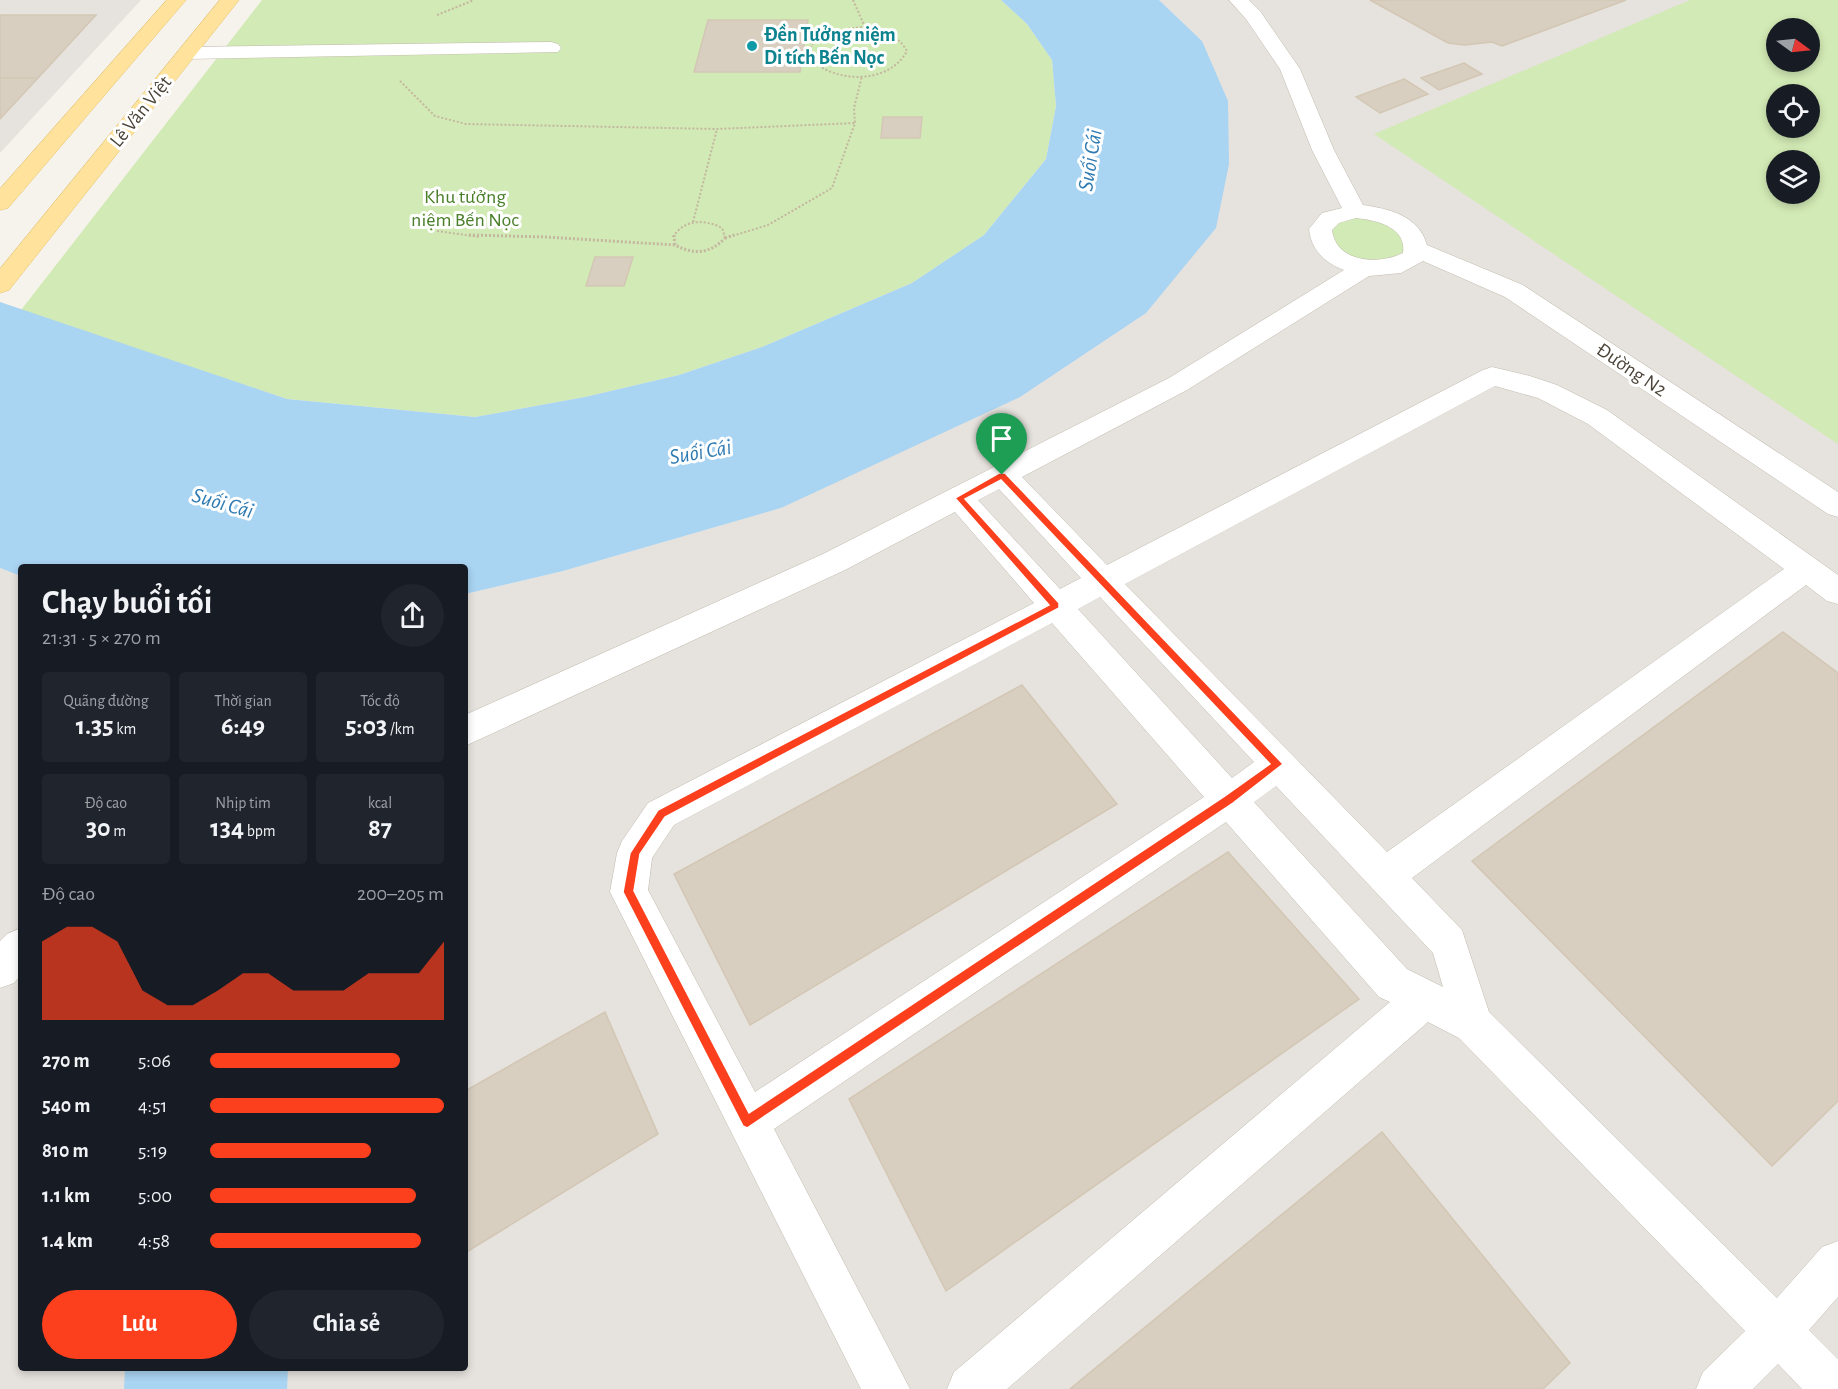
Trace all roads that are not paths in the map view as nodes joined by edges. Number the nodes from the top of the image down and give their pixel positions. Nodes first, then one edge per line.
1 (177, 0) edge
2 (230, 0) edge
3 (1238, 0) edge
4 (551, 48) dead end
5 (132, 51) junction
6 (187, 53) junction
7 (0, 203) edge
8 (1355, 211) junction
9 (1417, 249) junction
10 (1364, 268) junction
11 (0, 285) edge
12 (1002, 475) junction
13 (959, 498) junction
14 (1838, 506) edge
15 (1806, 568) junction
16 (1103, 581) junction
17 (1838, 592) edge
18 (1055, 606) junction
19 (468, 730) edge
20 (1278, 764) junction
21 (1229, 800) junction
22 (1384, 876) junction
23 (18, 950) edge
24 (0, 969) edge
25 (1424, 999) junction
26 (1473, 1024) junction
27 (747, 1122) junction
28 (1838, 1263) edge
29 (1779, 1330) junction
30 (886, 1389) edge
31 (971, 1389) edge
32 (1720, 1389) edge
33 (1835, 1389) edge

1 - 5 main road, Lê Văn Việt
2 - 6 main road, Lê Văn Việt
3 - 8 street
4 - 6 street
5 - 6 main road
5 - 7 main road, Lê Văn Việt
6 - 11 main road, Lê Văn Việt
8 - 9 street
8 - 10 street
9 - 10 street
9 - 14 street, Đường N2
10 - 12 street
12 - 13 street
12 - 16 street
13 - 18 street
13 - 19 street
15 - 16 street
15 - 17 street
15 - 22 street
16 - 18 street
16 - 20 street
18 - 21 street
18 - 27 street
20 - 21 street
20 - 22 street
21 - 25 street
21 - 27 street
22 - 26 street
23 - 24 street
25 - 26 street
25 - 31 street
26 - 29 street
27 - 30 street
28 - 29 street
29 - 32 street
29 - 33 street

